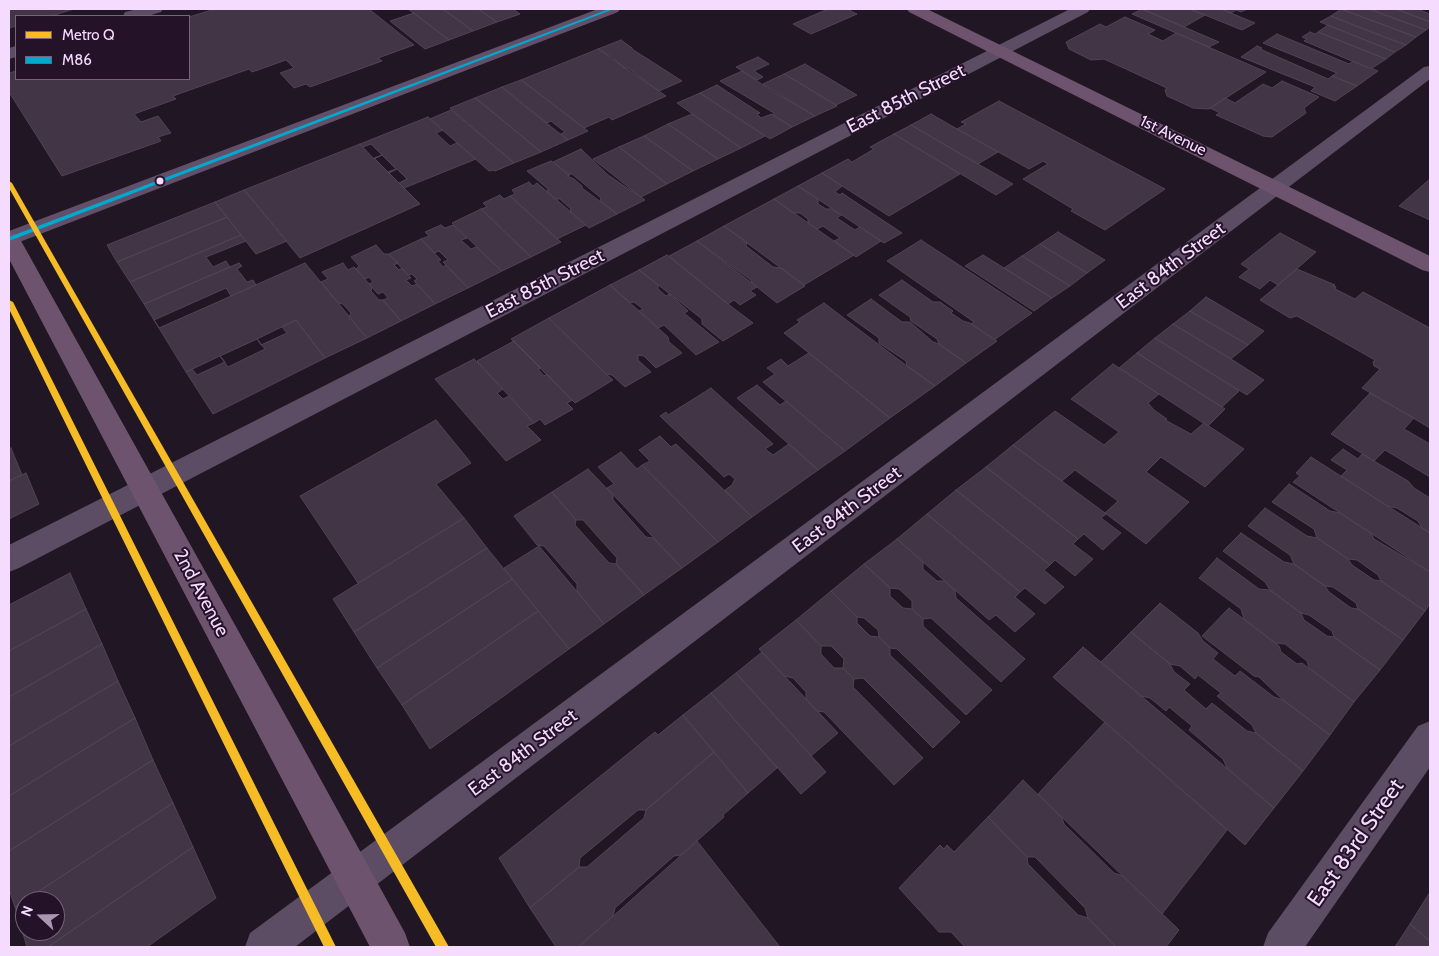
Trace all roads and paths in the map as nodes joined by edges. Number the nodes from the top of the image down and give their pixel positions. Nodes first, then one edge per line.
1 (155, 9) edge
2 (612, 9) edge
3 (915, 9) edge
4 (1082, 9) edge
5 (134, 15) edge
6 (1000, 51) junction
7 (1430, 71) edge
8 (1276, 188) junction
9 (9, 239) edge
10 (1430, 264) edge
11 (145, 489) junction
12 (9, 559) edge
13 (1430, 738) edge
14 (354, 880) junction
15 (264, 947) edge
16 (391, 947) edge
17 (1282, 947) edge

1 - 5 street
2 - 9 main road
3 - 6 main road, 1st Avenue
4 - 6 street, East 85th Street
6 - 8 main road, 1st Avenue
6 - 11 street, East 85th Street
7 - 8 street, East 84th Street
8 - 10 main road, 1st Avenue
8 - 14 street, East 84th Street
9 - 11 main road, 2nd Avenue
11 - 12 street, East 85th Street
11 - 14 main road, 2nd Avenue
13 - 17 street, East 83rd Street
14 - 15 street, East 84th Street
14 - 16 main road, 2nd Avenue

